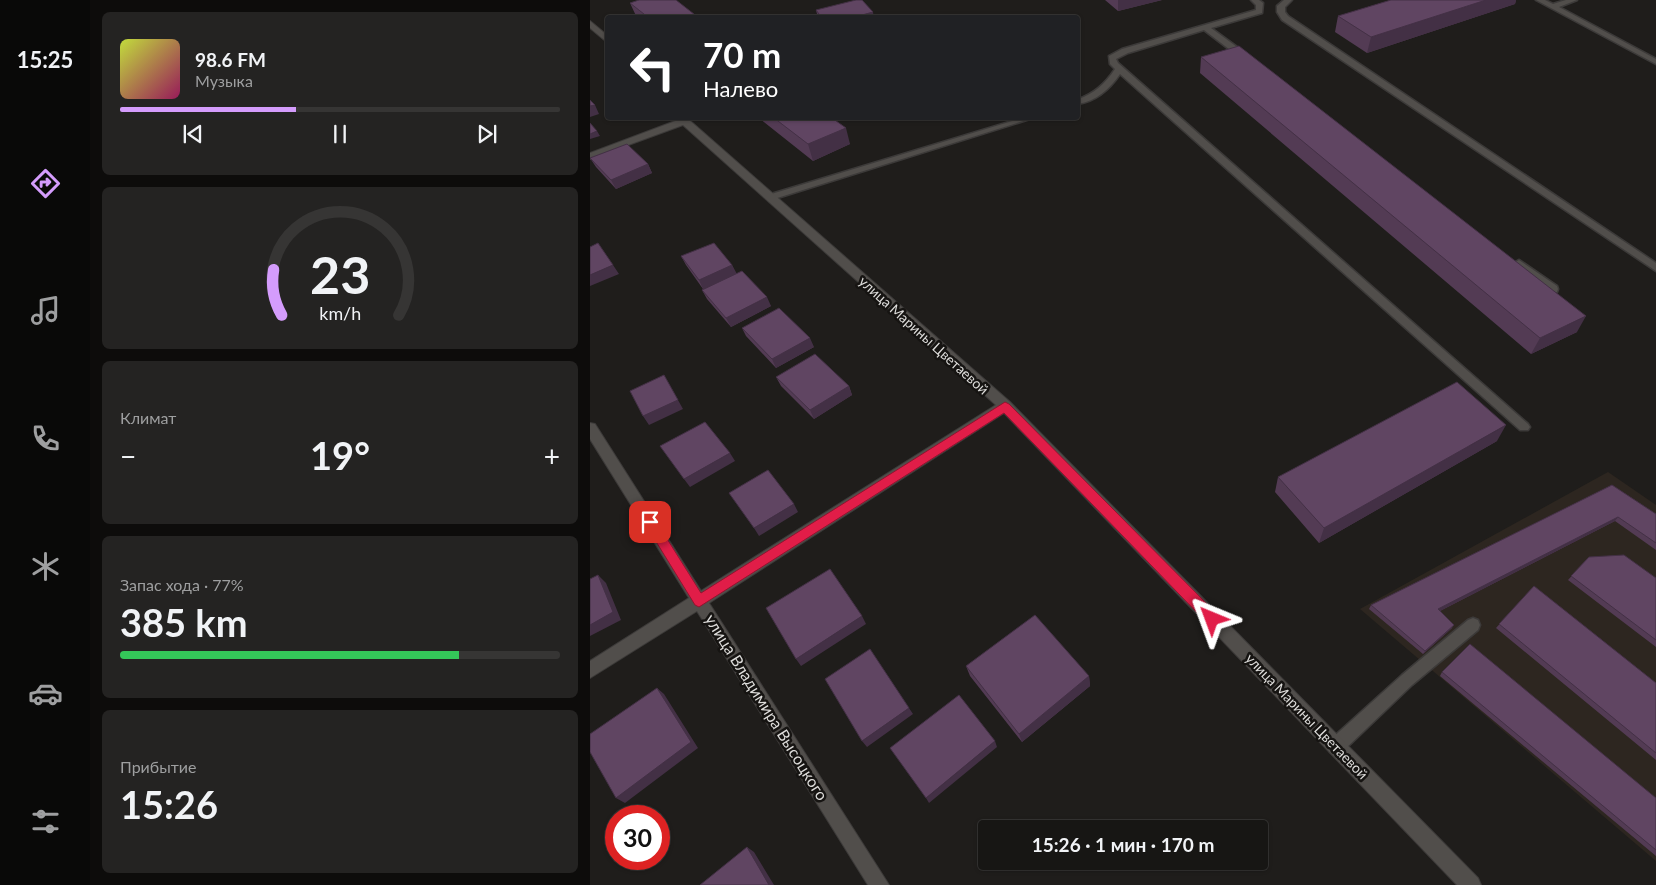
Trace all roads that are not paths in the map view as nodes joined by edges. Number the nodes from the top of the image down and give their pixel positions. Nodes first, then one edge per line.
1 (1255, 0) edge
2 (1288, 0) edge
3 (1540, 0) edge
4 (1573, 0) edge
5 (1552, 7) junction
6 (590, 23) edge
7 (1205, 27) junction
8 (605, 38) edge
9 (1656, 62) edge
10 (1253, 63) edge
11 (1119, 69) junction
12 (1080, 101) edge
13 (680, 120) edge
14 (684, 120) edge
15 (1022, 120) edge
16 (590, 156) edge
17 (771, 197) junction
18 (1513, 259) edge
19 (1656, 268) edge
20 (1553, 289) edge
21 (1005, 406) junction
22 (1524, 427) dead end
23 (590, 428) edge
24 (699, 601) junction
25 (1473, 625) dead end
26 (590, 670) edge
27 (1336, 746) junction
28 (880, 885) edge
29 (1471, 885) edge

1 - 7 lane
2 - 19 lane
3 - 5 lane
4 - 5 lane
5 - 9 lane
6 - 8 street
7 - 10 lane
7 - 11 lane
11 - 12 lane
11 - 22 lane
13 - 16 street
14 - 17 street, улица Марины Цветаевой
15 - 17 lane
17 - 21 street, улица Марины Цветаевой
18 - 20 lane
21 - 24 street
21 - 27 street, улица Марины Цветаевой
23 - 24 street, улица Владимира Высоцкого
24 - 26 street
24 - 28 street, улица Владимира Высоцкого
25 - 27 lane
27 - 29 street, улица Марины Цветаевой

